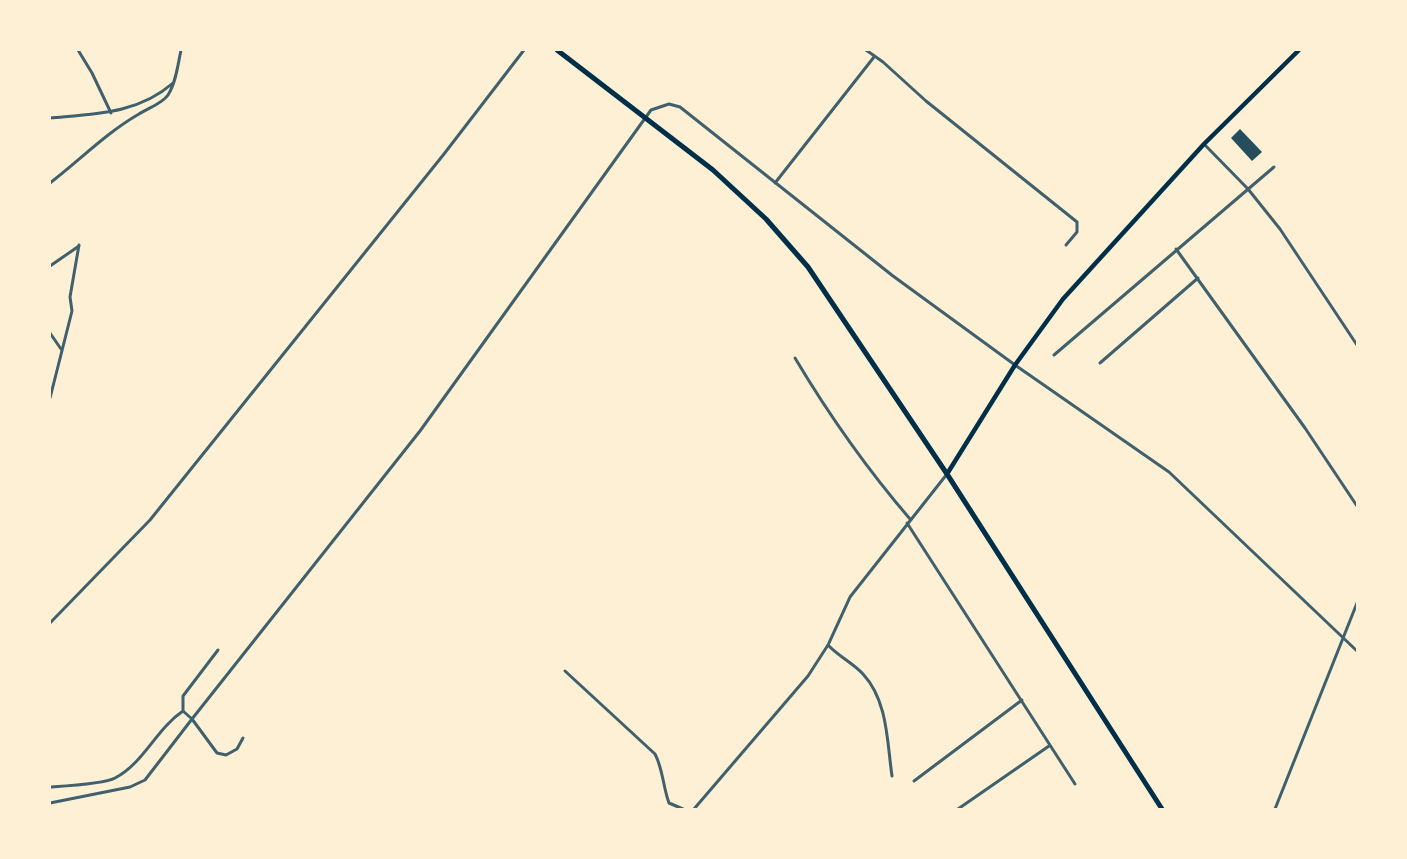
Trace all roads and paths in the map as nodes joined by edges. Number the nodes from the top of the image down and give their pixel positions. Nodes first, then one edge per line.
1 (78, 50) edge
2 (181, 50) edge
3 (524, 50) edge
4 (557, 50) edge
5 (866, 50) edge
6 (1299, 50) edge
7 (874, 57) junction
8 (173, 83) junction
9 (111, 113) junction
10 (647, 117) junction
11 (50, 118) edge
12 (1204, 144) junction
13 (1274, 167) dead end
14 (50, 183) edge
15 (775, 183) junction
16 (1248, 189) junction
17 (1066, 246) dead end
18 (1176, 249) junction
19 (50, 266) edge
20 (1198, 278) junction
21 (50, 333) edge
22 (1357, 345) edge
23 (61, 349) junction
24 (1054, 355) dead end
25 (795, 358) dead end
26 (1100, 363) dead end
27 (1015, 365) junction
28 (50, 398) edge
29 (947, 474) junction
30 (1357, 506) edge
31 (910, 519) junction
32 (907, 523) junction
33 (1357, 603) edge
34 (50, 623) edge
35 (1342, 637) junction
36 (828, 645) junction
37 (218, 650) dead end
38 (1357, 651) edge
39 (565, 670) dead end
40 (1022, 700) junction
41 (183, 711) junction
42 (192, 719) junction
43 (243, 738) dead end
44 (1049, 746) junction
45 (892, 776) dead end
46 (914, 781) dead end
47 (1075, 784) dead end
48 (50, 788) edge
49 (50, 803) edge
50 (683, 809) edge
51 (694, 809) edge
52 (958, 809) edge
53 (1162, 809) edge
54 (1275, 809) edge

1 - 9 street
2 - 8 street
3 - 34 street
4 - 10 main road
5 - 7 street
6 - 12 main road
7 - 15 street
7 - 17 street
8 - 9 street
8 - 14 street
9 - 11 street
10 - 15 street
10 - 29 main road
10 - 42 street
12 - 16 street
12 - 27 main road
13 - 16 street
15 - 27 street
16 - 18 street
16 - 22 street
18 - 20 street
18 - 24 street
19 - 23 street
20 - 26 street
20 - 30 street
21 - 23 street
23 - 28 street
25 - 31 street
27 - 29 main road
27 - 35 street
29 - 31 street
29 - 53 main road
31 - 32 street
32 - 36 street
32 - 40 street
33 - 35 street
35 - 38 street
35 - 54 street
36 - 45 street
36 - 51 street
37 - 41 street
39 - 50 street
40 - 44 street
40 - 46 street
41 - 42 street
41 - 48 street
42 - 43 street
42 - 49 street
44 - 47 street
44 - 52 street

